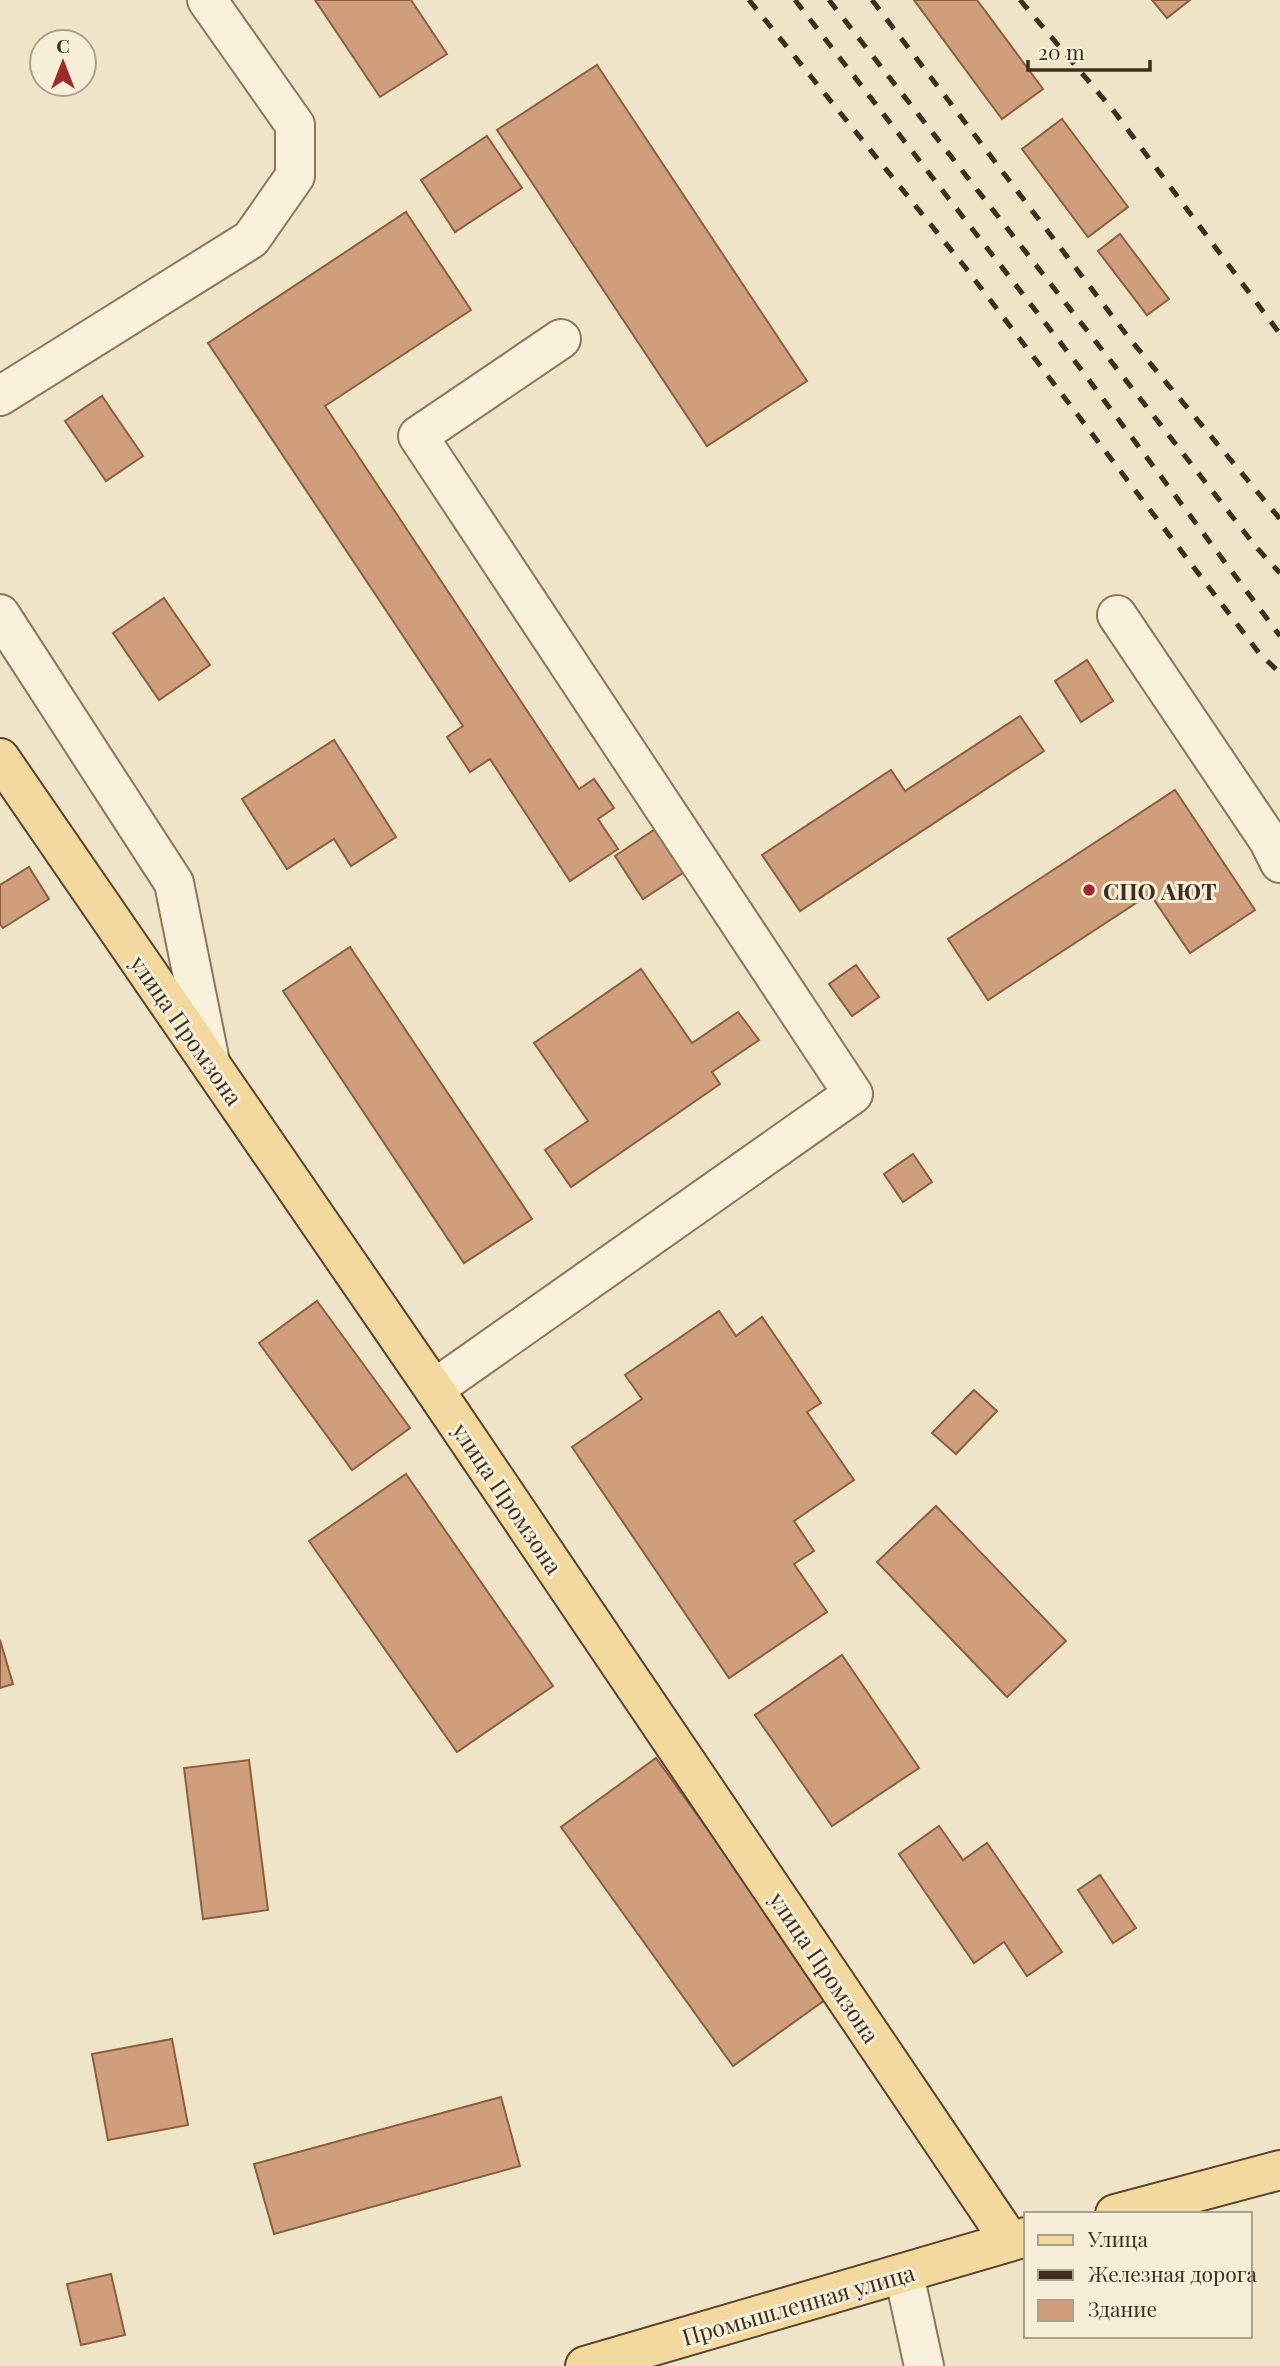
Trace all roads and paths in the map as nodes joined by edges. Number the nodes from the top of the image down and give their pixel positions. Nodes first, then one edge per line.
1 (207, 0) edge
2 (561, 339) dead end
3 (0, 396) edge
4 (0, 614) edge
5 (1117, 615) dead end
6 (0, 758) edge
7 (1280, 863) edge
8 (210, 1062) junction
9 (434, 1389) junction
10 (1280, 2170) edge
11 (1122, 2212) edge
12 (1018, 2239) edge
13 (904, 2274) junction
14 (585, 2366) edge
15 (924, 2366) edge

1 - 3 street
2 - 9 street
4 - 8 street
5 - 7 street
6 - 8 main road, улица Промзона
8 - 9 main road, улица Промзона
9 - 12 main road, улица Промзона
10 - 11 main road
12 - 13 main road, Промышленная улица
13 - 14 main road, Промышленная улица
13 - 15 street

